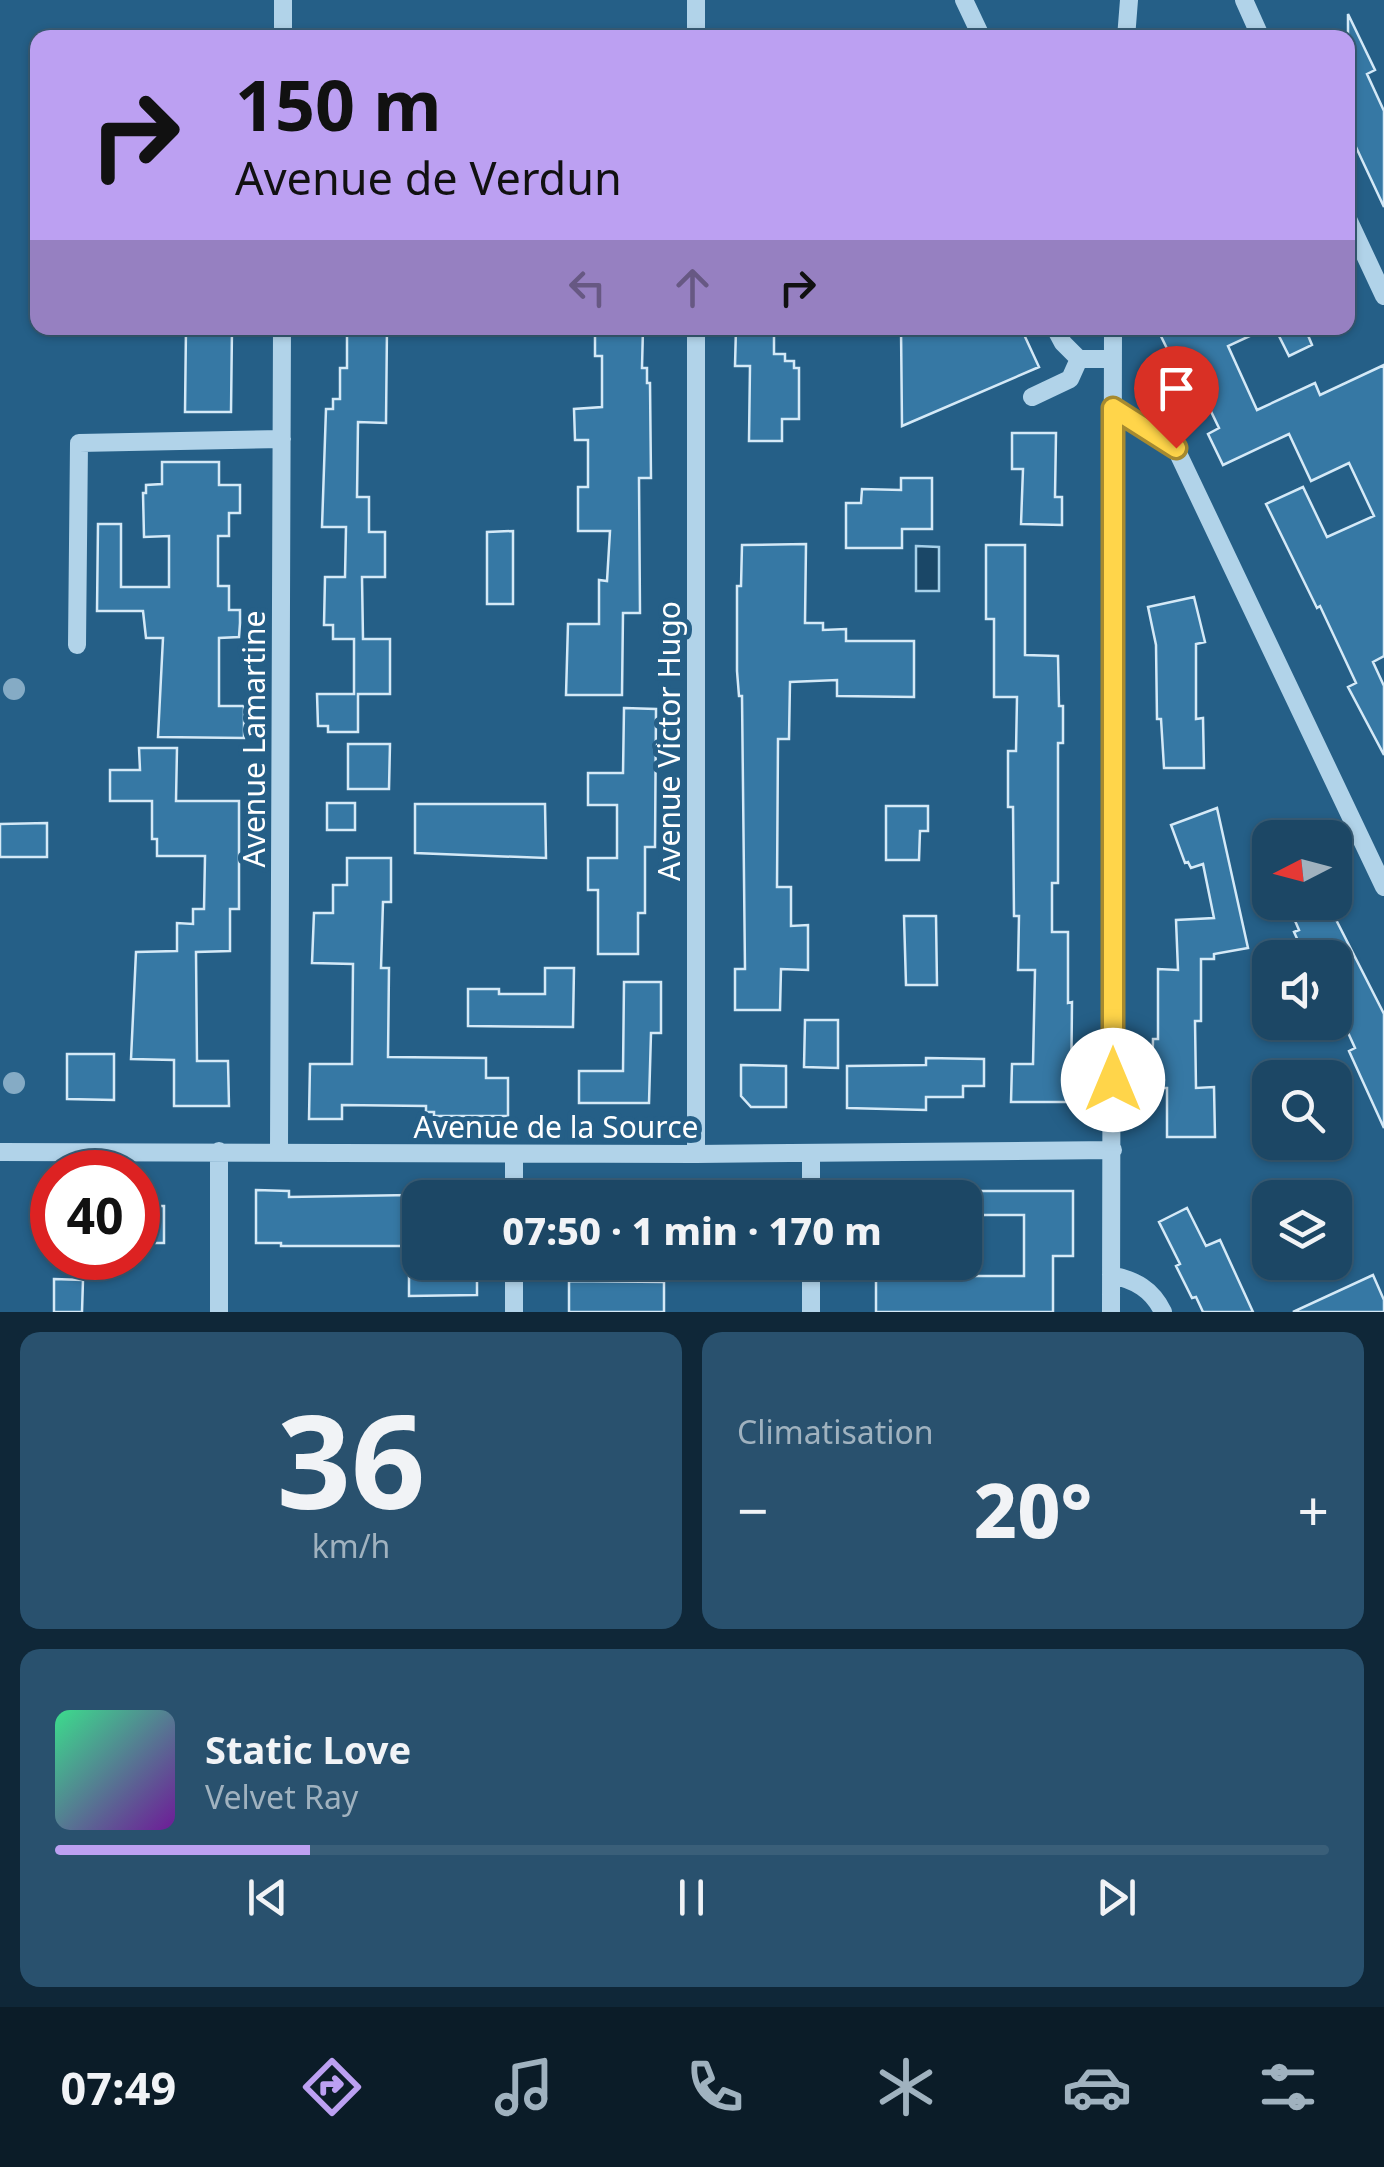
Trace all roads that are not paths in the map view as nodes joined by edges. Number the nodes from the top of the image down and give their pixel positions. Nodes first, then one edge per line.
1 (283, 0) edge
2 (696, 0) edge
3 (964, 0) edge
4 (1129, 0) edge
5 (1244, 0) edge
6 (283, 30) edge
7 (696, 30) edge
8 (978, 30) edge
9 (1127, 30) edge
10 (1257, 30) edge
11 (1355, 234) edge
12 (1384, 296) edge
13 (282, 335) edge
14 (696, 335) edge
15 (1059, 335) edge
16 (1113, 335) edge
17 (1078, 359) junction
18 (1113, 360) junction
19 (1032, 397) dead end
20 (1113, 408) junction
21 (282, 439) junction
22 (77, 645) dead end
23 (1384, 888) edge
24 (1113, 1150) junction
25 (220, 1151) junction
26 (0, 1152) edge
27 (279, 1152) junction
28 (810, 1153) junction
29 (514, 1154) junction
30 (696, 1154) junction
31 (514, 1180) edge
32 (810, 1180) edge
33 (1111, 1275) junction
34 (514, 1280) edge
35 (810, 1280) edge
36 (218, 1312) edge
37 (514, 1312) edge
38 (810, 1312) edge
39 (1111, 1312) edge
40 (1163, 1312) edge

1 - 6 street
2 - 7 street
3 - 8 street
4 - 9 street
5 - 10 street
11 - 12 street
13 - 21 street, Avenue Lamartine
14 - 30 street, Avenue Victor Hugo
15 - 17 street
16 - 18 street
17 - 18 street
17 - 19 street
18 - 20 street
20 - 23 street
20 - 24 street
21 - 22 street
21 - 27 street, Avenue Lamartine
24 - 28 street, Avenue de la Source
24 - 33 street
25 - 26 street, Avenue de la Source
25 - 27 street, Avenue de la Source
25 - 36 street
27 - 29 street, Avenue de la Source
28 - 30 street, Avenue de la Source
28 - 32 street
29 - 30 street, Avenue de la Source
29 - 31 street
33 - 39 street
33 - 40 street
34 - 37 street
35 - 38 street

